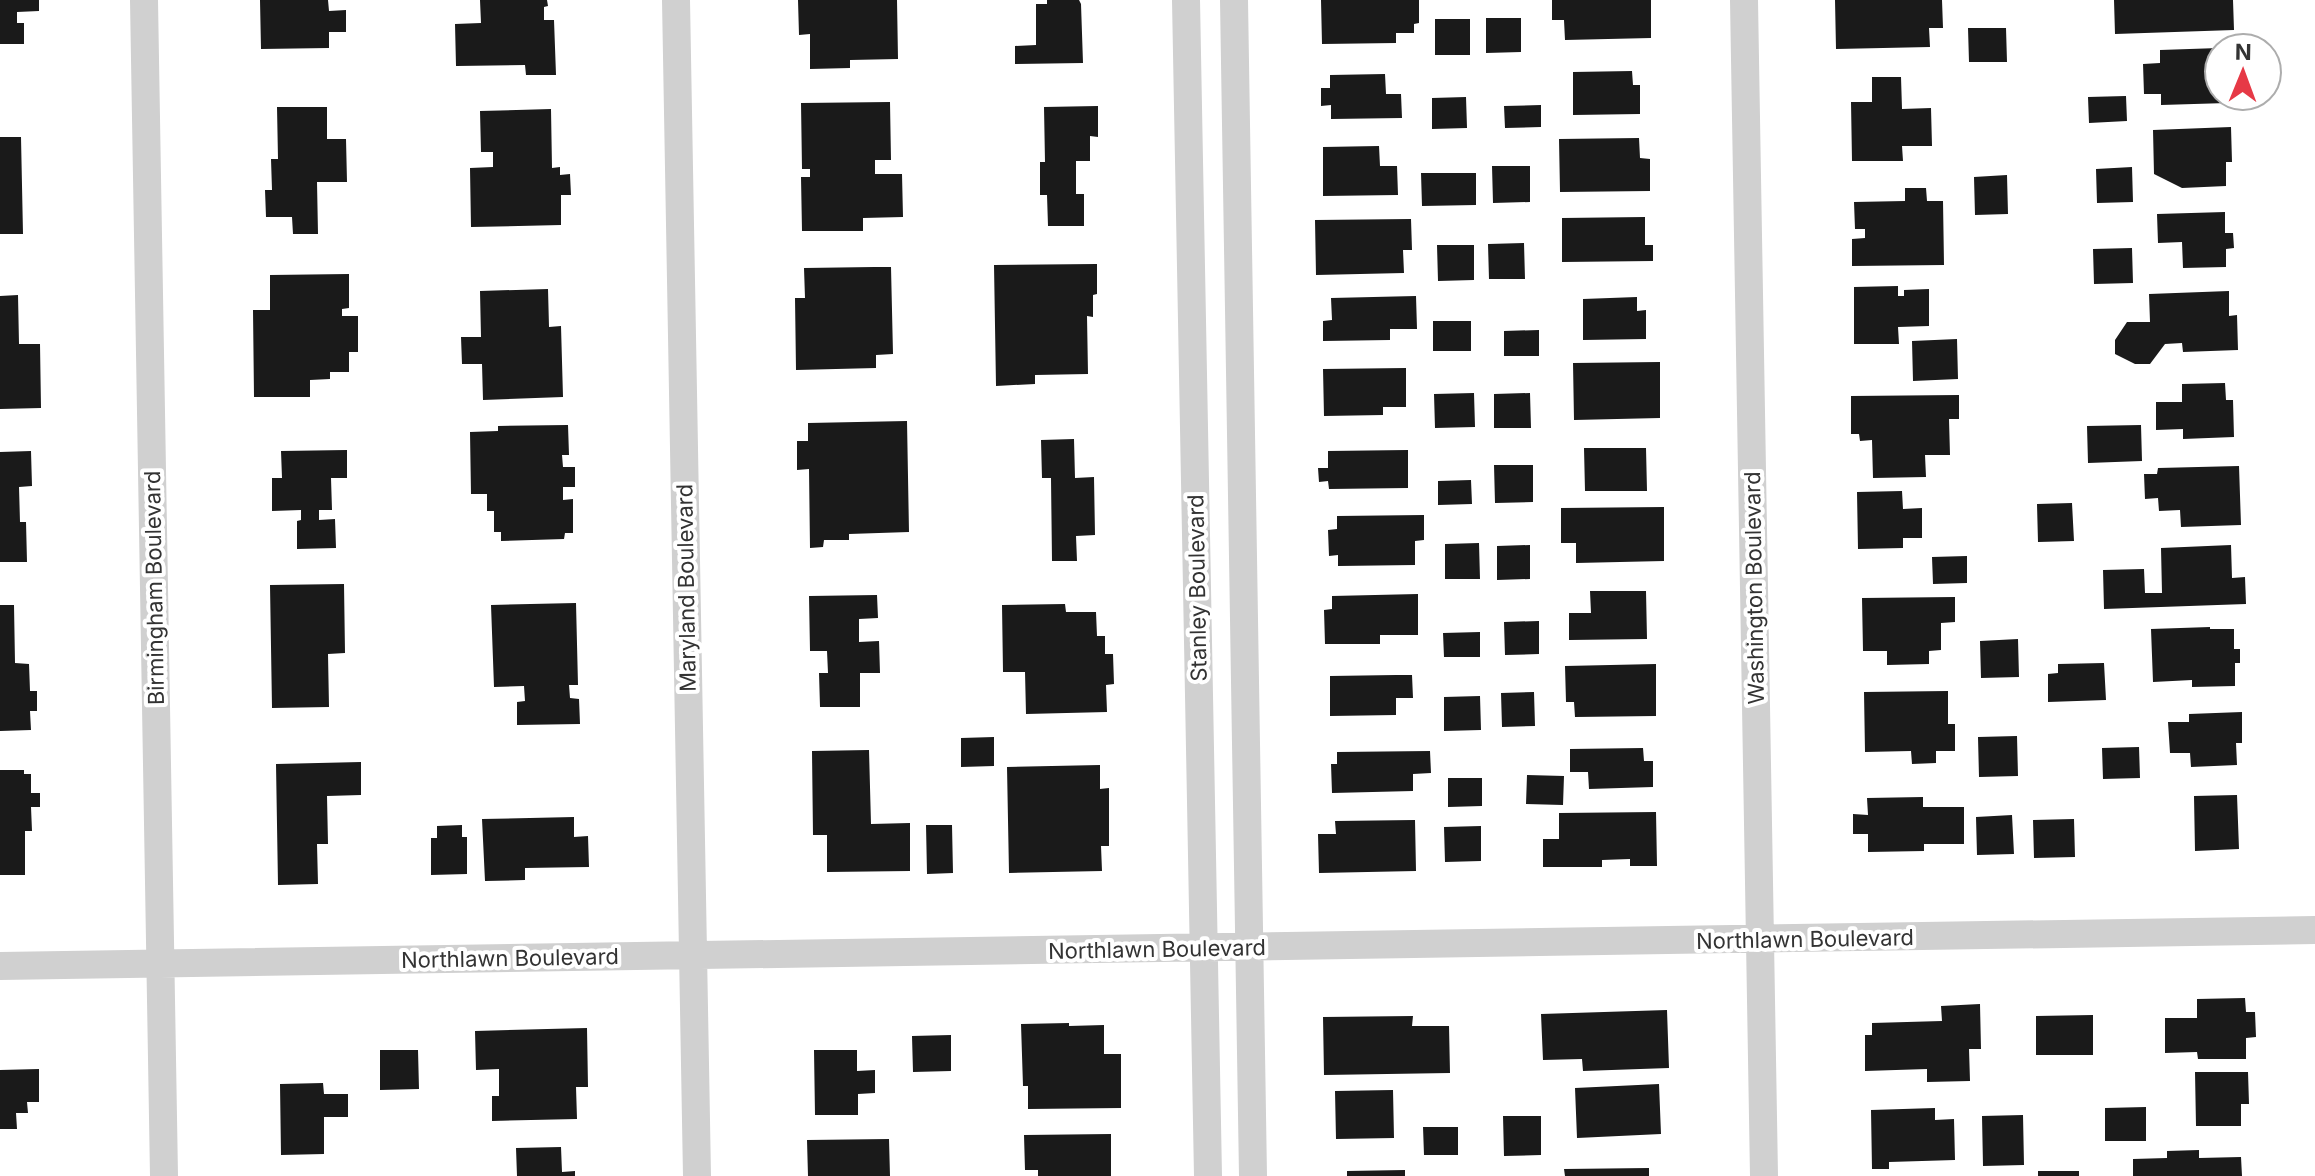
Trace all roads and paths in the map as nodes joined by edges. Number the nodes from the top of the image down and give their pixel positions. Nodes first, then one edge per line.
1 (144, 0) edge
2 (676, 0) edge
3 (1186, 0) edge
4 (1234, 0) edge
5 (1744, 0) edge
6 (1240, 389) junction
7 (1194, 390) junction
8 (2315, 930) edge
9 (1760, 939) junction
10 (1249, 947) junction
11 (1204, 948) junction
12 (693, 956) junction
13 (160, 964) junction
14 (0, 966) edge
15 (164, 1176) edge
16 (697, 1176) edge
17 (1208, 1176) edge
18 (1253, 1176) edge
19 (1764, 1176) edge

1 - 13 street, Birmingham Boulevard
2 - 12 street, Maryland Boulevard
3 - 7 street, Stanley Boulevard
4 - 6 street, Stanley Boulevard
5 - 9 street, Washington Boulevard
6 - 7 street
6 - 10 street, Stanley Boulevard
7 - 11 street, Stanley Boulevard
8 - 9 street, Northlawn Boulevard
9 - 10 street, Northlawn Boulevard
9 - 19 street, Washington Boulevard
10 - 11 street, Northlawn Boulevard
10 - 18 street, Stanley Boulevard
11 - 12 street, Northlawn Boulevard
11 - 17 street, Stanley Boulevard
12 - 13 street, Northlawn Boulevard
12 - 16 street, Maryland Boulevard
13 - 14 street, Northlawn Boulevard
13 - 15 street, Birmingham Boulevard

